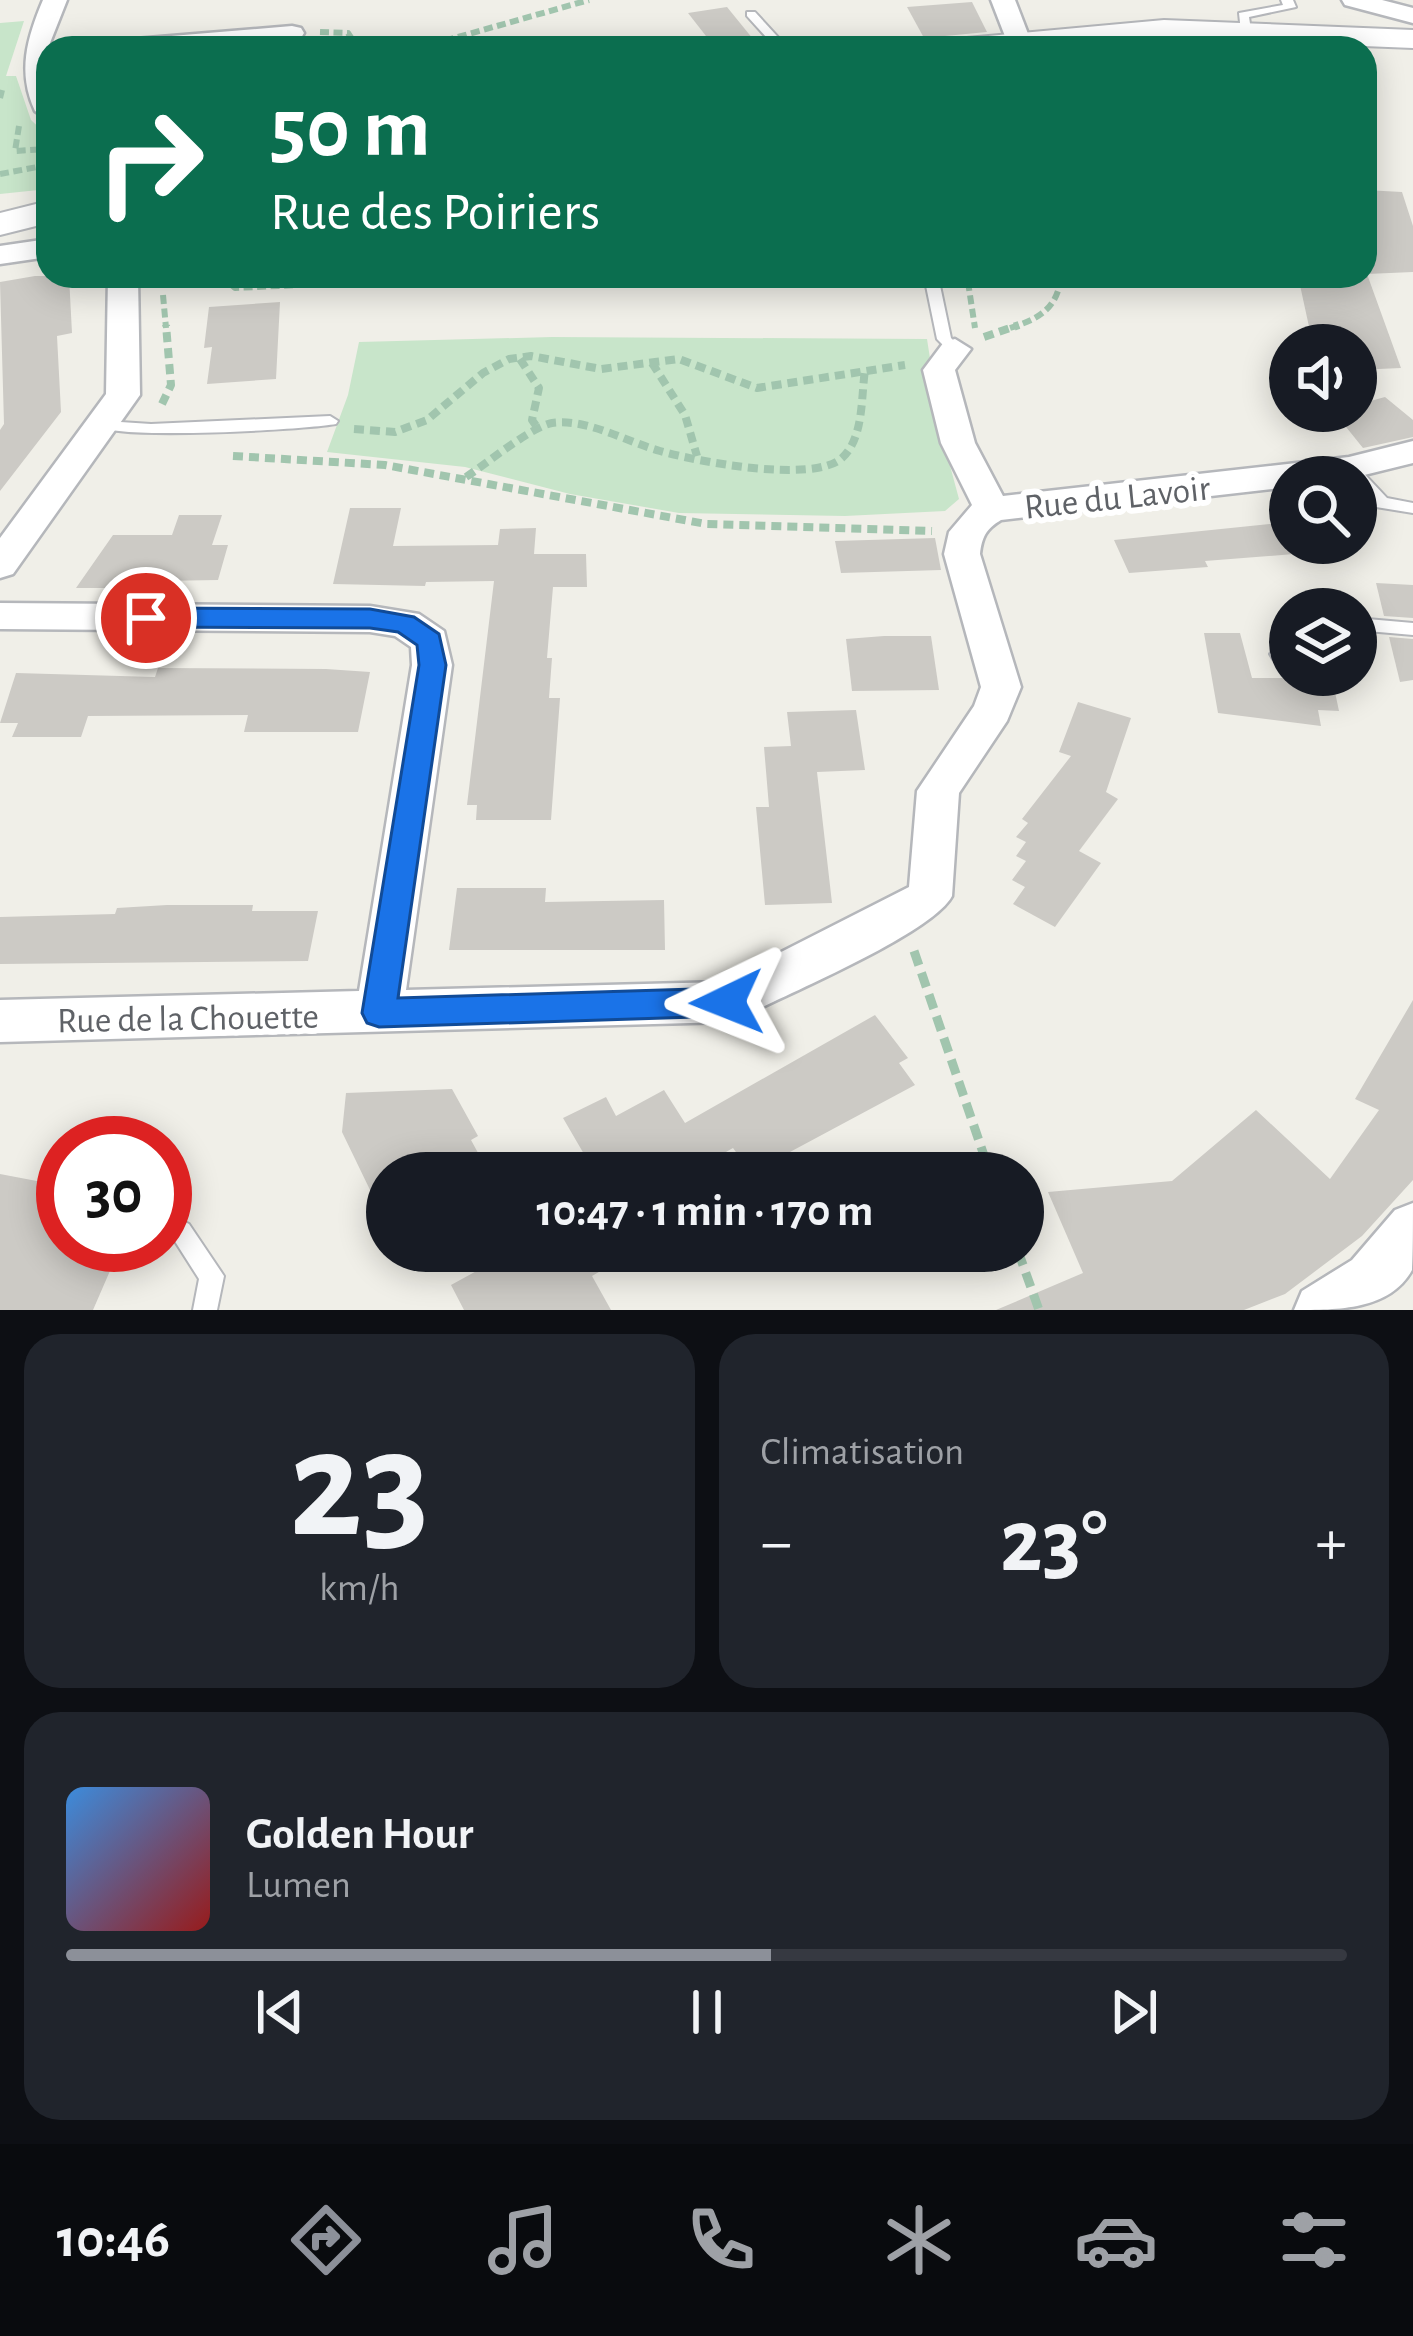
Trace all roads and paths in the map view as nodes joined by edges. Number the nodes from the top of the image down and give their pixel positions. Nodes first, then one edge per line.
1 (55, 0) edge
2 (589, 0) edge
3 (1003, 0) edge
4 (1287, 0) edge
5 (1354, 0) edge
6 (751, 14) dead end
7 (1413, 16) edge
8 (1246, 30) junction
9 (292, 33) joint
10 (46, 36) edge
11 (258, 36) edge
12 (350, 36) edge
13 (462, 36) edge
14 (771, 36) edge
15 (1016, 36) edge
16 (1057, 36) edge
17 (1357, 36) edge
18 (1377, 37) edge
19 (1413, 39) edge
20 (19, 126) dead end
21 (36, 150) edge
22 (15, 151) junction
23 (0, 152) edge
24 (36, 167) edge
25 (0, 173) edge
26 (36, 212) edge
27 (0, 220) edge
28 (36, 250) edge
29 (0, 255) edge
30 (123, 288) edge
31 (933, 288) edge
32 (967, 288) edge
33 (1062, 288) edge
34 (956, 347) junction
35 (519, 358) junction
36 (652, 363) junction
37 (865, 370) junction
38 (330, 421) joint
39 (105, 426) junction
40 (537, 427) junction
41 (1413, 452) edge
42 (223, 456) dead end
43 (697, 456) junction
44 (1377, 461) edge
45 (466, 477) junction
46 (1269, 480) edge
47 (1377, 498) edge
48 (1413, 508) edge
49 (978, 524) junction
50 (0, 565) edge
51 (0, 616) edge
52 (1377, 626) edge
53 (1413, 629) edge
54 (902, 915) junction
55 (379, 1013) junction
56 (0, 1022) edge
57 (983, 1152) edge
58 (1413, 1228) edge
59 (192, 1248) edge
60 (1026, 1272) edge
61 (206, 1310) edge
62 (1040, 1310) edge
63 (1321, 1310) edge

1 - 10 street
2 - 13 path
3 - 15 street
4 - 8 lane
5 - 7 street
6 - 14 lane
8 - 16 street
8 - 17 street
9 - 11 street
9 - 12 path
18 - 19 street
20 - 22 path
21 - 22 path
22 - 23 path
24 - 25 path
26 - 27 street
28 - 29 street
30 - 39 street
31 - 34 lane
32 - 34 path
33 - 34 path
34 - 37 path
34 - 49 street, Rue du Lavoir
35 - 36 path
35 - 38 path
35 - 40 path
36 - 37 path
36 - 43 path
37 - 43 path
38 - 39 lane
39 - 50 street
40 - 43 path
40 - 45 path
41 - 44 street, Rue du Lavoir
42 - 45 path
45 - 49 path
46 - 49 street, Rue du Lavoir
47 - 48 lane
49 - 54 street, Rue de la Chouette
51 - 55 street
52 - 53 lane
54 - 55 street, Rue de la Chouette
54 - 57 path
55 - 56 street, Rue de la Chouette
58 - 63 street
59 - 61 lane
60 - 62 path

